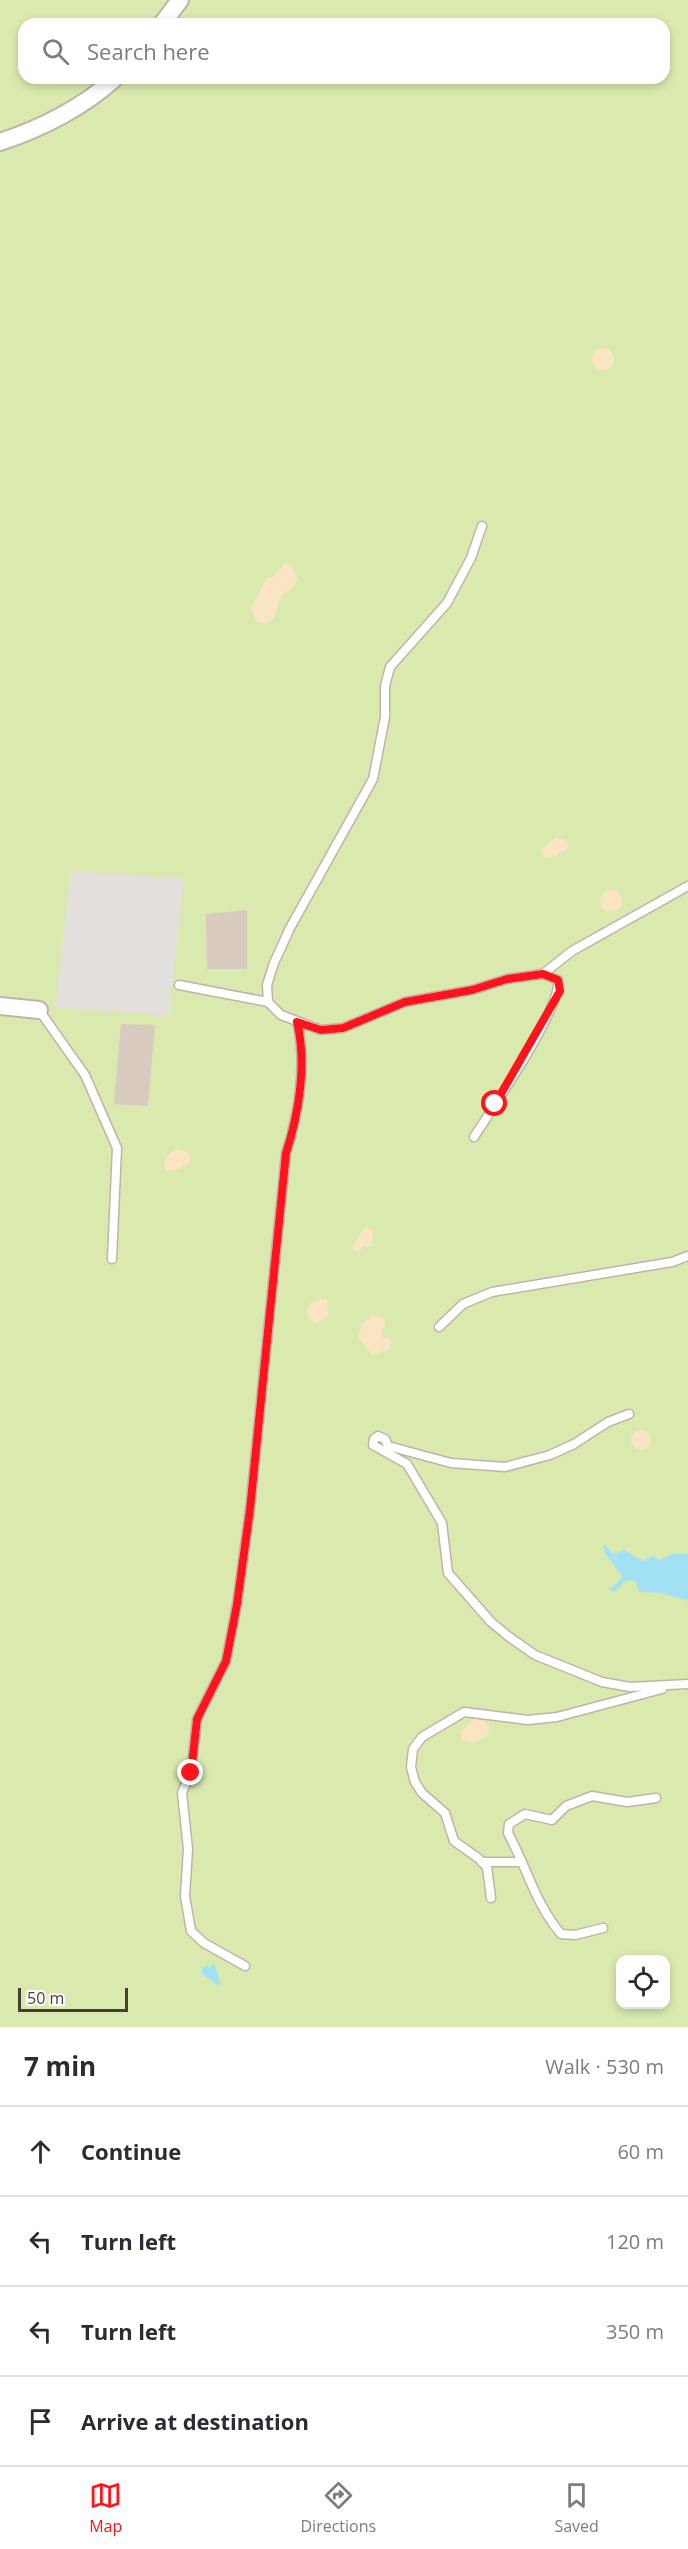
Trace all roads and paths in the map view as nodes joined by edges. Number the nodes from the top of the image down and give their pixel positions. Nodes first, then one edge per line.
1 (180, 0) edge
2 (166, 18) edge
3 (107, 84) edge
4 (0, 142) edge
5 (482, 526) dead end
6 (688, 886) edge
7 (543, 974) junction
8 (179, 985) dead end
9 (268, 1002) junction
10 (0, 1006) edge
11 (39, 1010) joint
12 (297, 1022) junction
13 (474, 1137) dead end
14 (688, 1256) edge
15 (112, 1259) dead end
16 (439, 1327) dead end
17 (629, 1414) dead end
18 (688, 1684) edge
19 (674, 1685) junction
20 (656, 1798) dead end
21 (483, 1862) junction
22 (522, 1862) junction
23 (491, 1898) dead end
24 (603, 1928) dead end
25 (245, 1966) dead end

1 - 2 street
3 - 4 street
5 - 9 lane
6 - 7 lane
7 - 12 lane
7 - 13 lane
8 - 9 lane
9 - 12 lane
10 - 11 street
11 - 15 lane
12 - 25 lane
14 - 16 lane
17 - 19 lane
18 - 19 lane
19 - 21 lane
20 - 22 lane
21 - 22 lane
21 - 23 lane
22 - 24 lane

